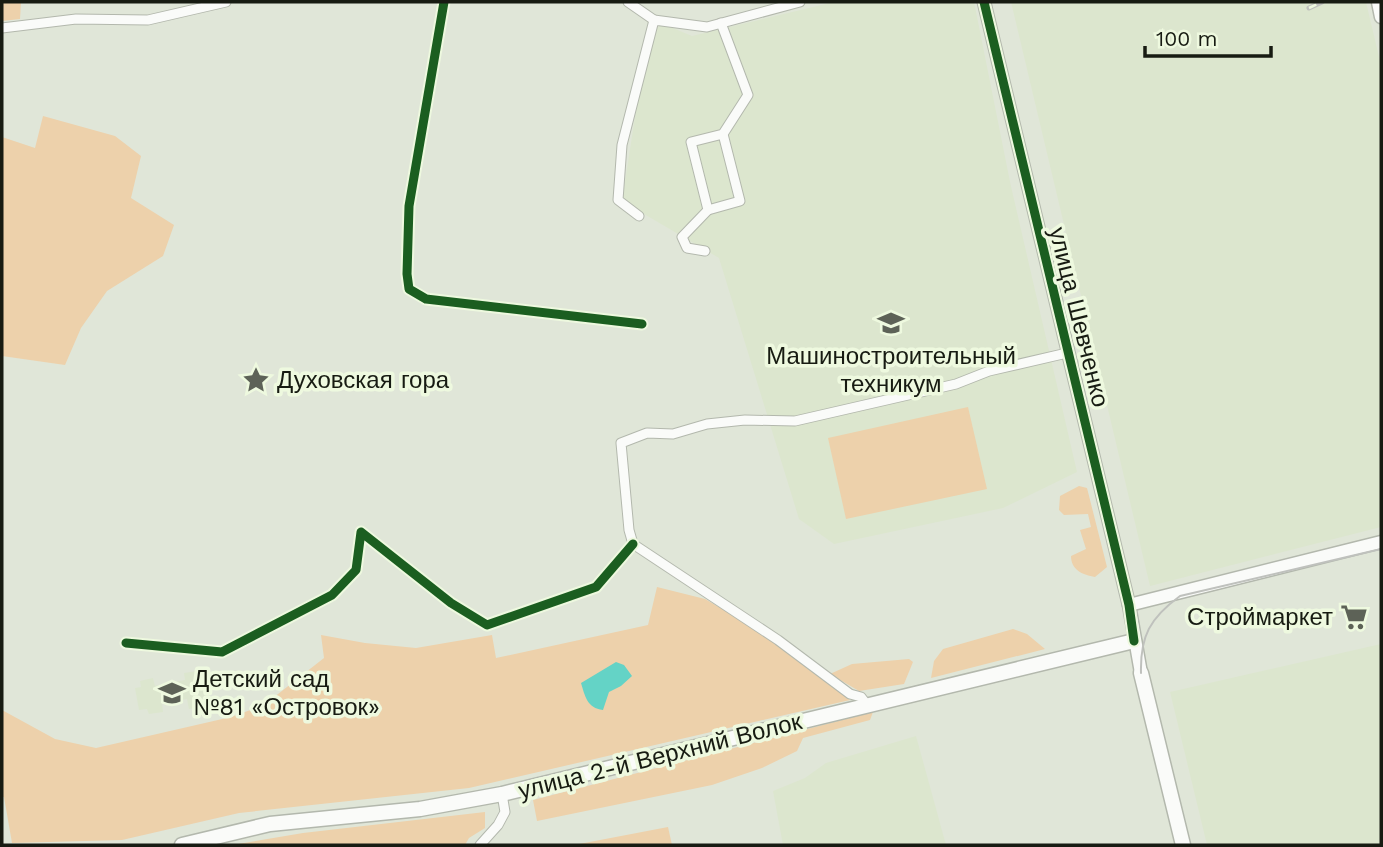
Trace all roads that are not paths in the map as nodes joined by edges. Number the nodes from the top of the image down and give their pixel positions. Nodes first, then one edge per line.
1 (226, 2) edge
2 (444, 2) edge
3 (628, 2) edge
4 (800, 2) edge
5 (984, 2) edge
6 (1378, 2) edge
7 (1381, 17) edge
8 (654, 20) junction
9 (721, 23) junction
10 (2, 28) edge
11 (723, 134) junction
12 (708, 210) junction
13 (639, 216) dead end
14 (705, 251) dead end
15 (642, 324) dead end
16 (1067, 353) junction
17 (1381, 542) edge
18 (633, 544) junction
19 (1129, 605) junction
20 (1134, 641) junction
21 (126, 643) dead end
22 (1141, 673) joint
23 (867, 705) junction
24 (502, 794) junction
25 (182, 845) edge
26 (480, 845) edge
27 (1182, 845) edge

1 - 10 street
2 - 15 street
3 - 8 street
4 - 9 street
5 - 16 street, улица Шевченко
6 - 7 street
8 - 9 street
8 - 13 street
9 - 11 street
11 - 12 street
11 - 12 street
12 - 14 street
16 - 18 street, улица Шевченко
16 - 19 street, улица Шевченко
17 - 19 street
18 - 21 street
18 - 23 street
19 - 20 street, улица Шевченко
20 - 22 street, улица Шевченко
20 - 23 main road, улица 2-й Верхний Волок
22 - 27 main road
23 - 24 main road, улица 2-й Верхний Волок
24 - 25 main road, улица 2-й Верхний Волок
24 - 26 street

